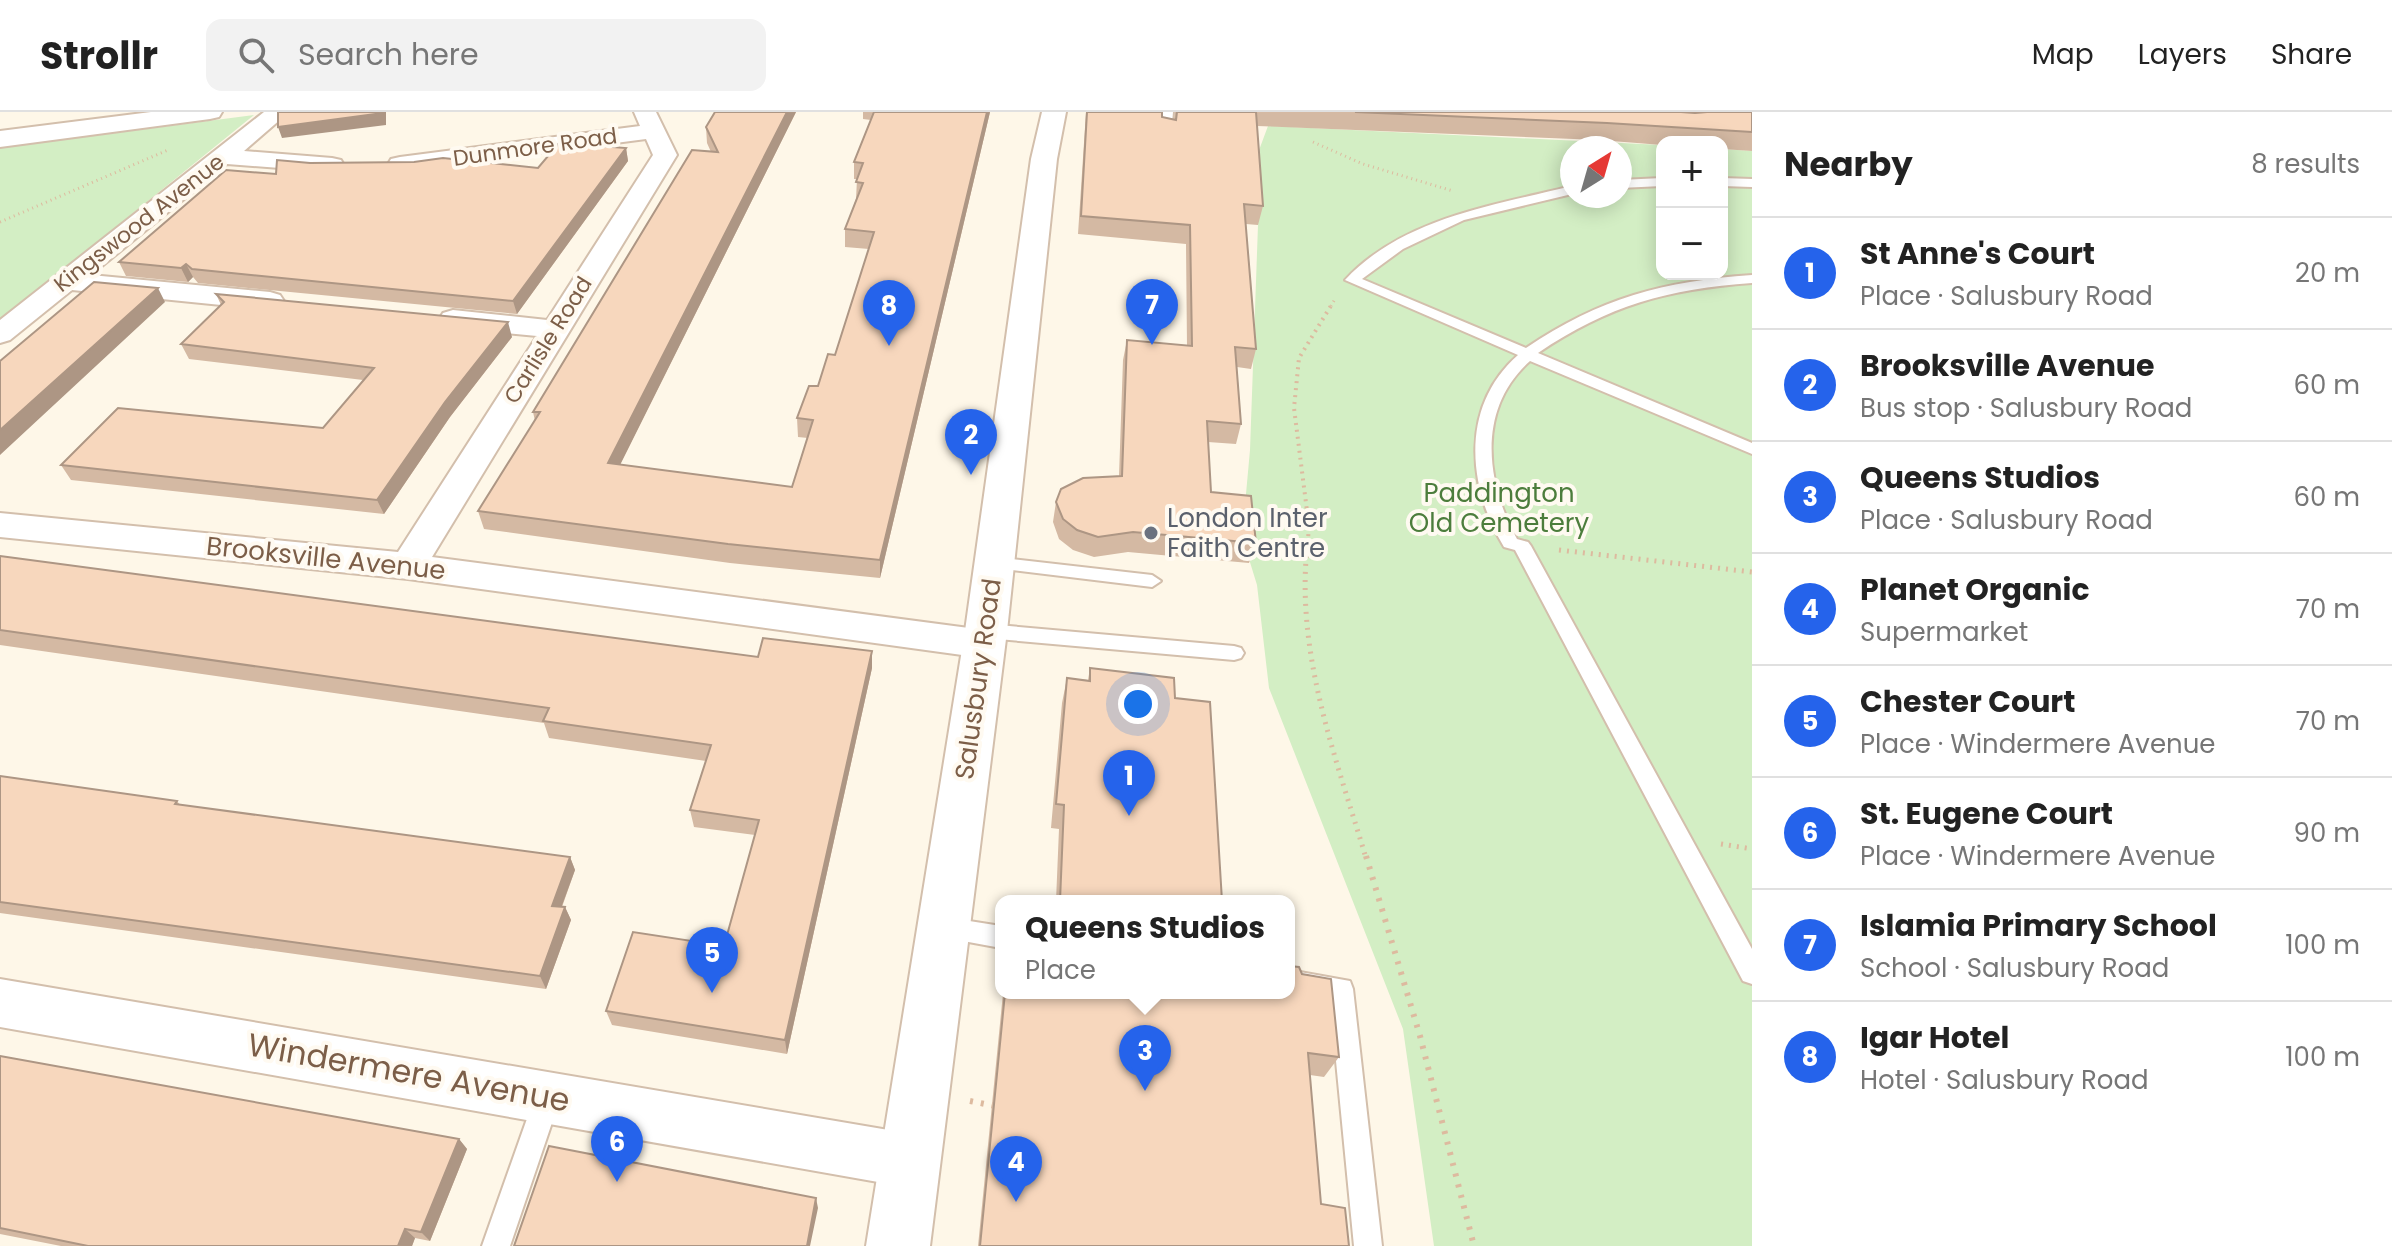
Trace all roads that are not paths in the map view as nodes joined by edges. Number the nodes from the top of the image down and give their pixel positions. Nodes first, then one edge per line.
1 (210, 112) edge
2 (278, 112) edge
3 (1054, 112) edge
4 (1167, 112) edge
5 (650, 121) edge
6 (1167, 133) edge
7 (0, 139) edge
8 (225, 157) junction
9 (1656, 182) edge
10 (1728, 182) edge
11 (1632, 183) edge
12 (1752, 183) edge
13 (1560, 193) edge
14 (1752, 279) edge
15 (63, 281) junction
16 (300, 304) edge
17 (427, 316) edge
18 (554, 329) junction
19 (0, 334) edge
20 (1529, 356) junction
21 (1752, 449) edge
22 (0, 525) edge
23 (994, 563) junction
24 (408, 566) junction
25 (1152, 581) dead end
26 (985, 638) junction
27 (1234, 653) dead end
28 (944, 928) junction
29 (995, 936) edge
30 (1752, 973) edge
31 (1295, 982) edge
32 (0, 1003) edge
33 (549, 1095) junction
34 (912, 1161) junction
35 (496, 1246) edge
36 (898, 1246) edge
37 (1368, 1246) edge

1 - 7 street
2 - 8 street, Kingswood Avenue
3 - 23 street, Salusbury Road
4 - 6 lane
5 - 8 street, Dunmore Road
5 - 18 street, Carlisle Road
8 - 15 street, Kingswood Avenue
9 - 11 lane
10 - 12 lane
13 - 20 lane
14 - 20 lane
15 - 16 street
15 - 19 street, Kingswood Avenue
17 - 18 street
18 - 24 street, Carlisle Road
20 - 21 lane
20 - 30 lane
22 - 24 street, Brooksville Avenue
23 - 25 lane
23 - 26 street, Salusbury Road
24 - 26 street, Brooksville Avenue
26 - 27 lane
26 - 28 street, Salusbury Road
28 - 29 lane
28 - 34 street, Salusbury Road
31 - 37 lane
32 - 33 street, Windermere Avenue
33 - 34 street, Windermere Avenue
33 - 35 lane
34 - 36 street, Salusbury Road

